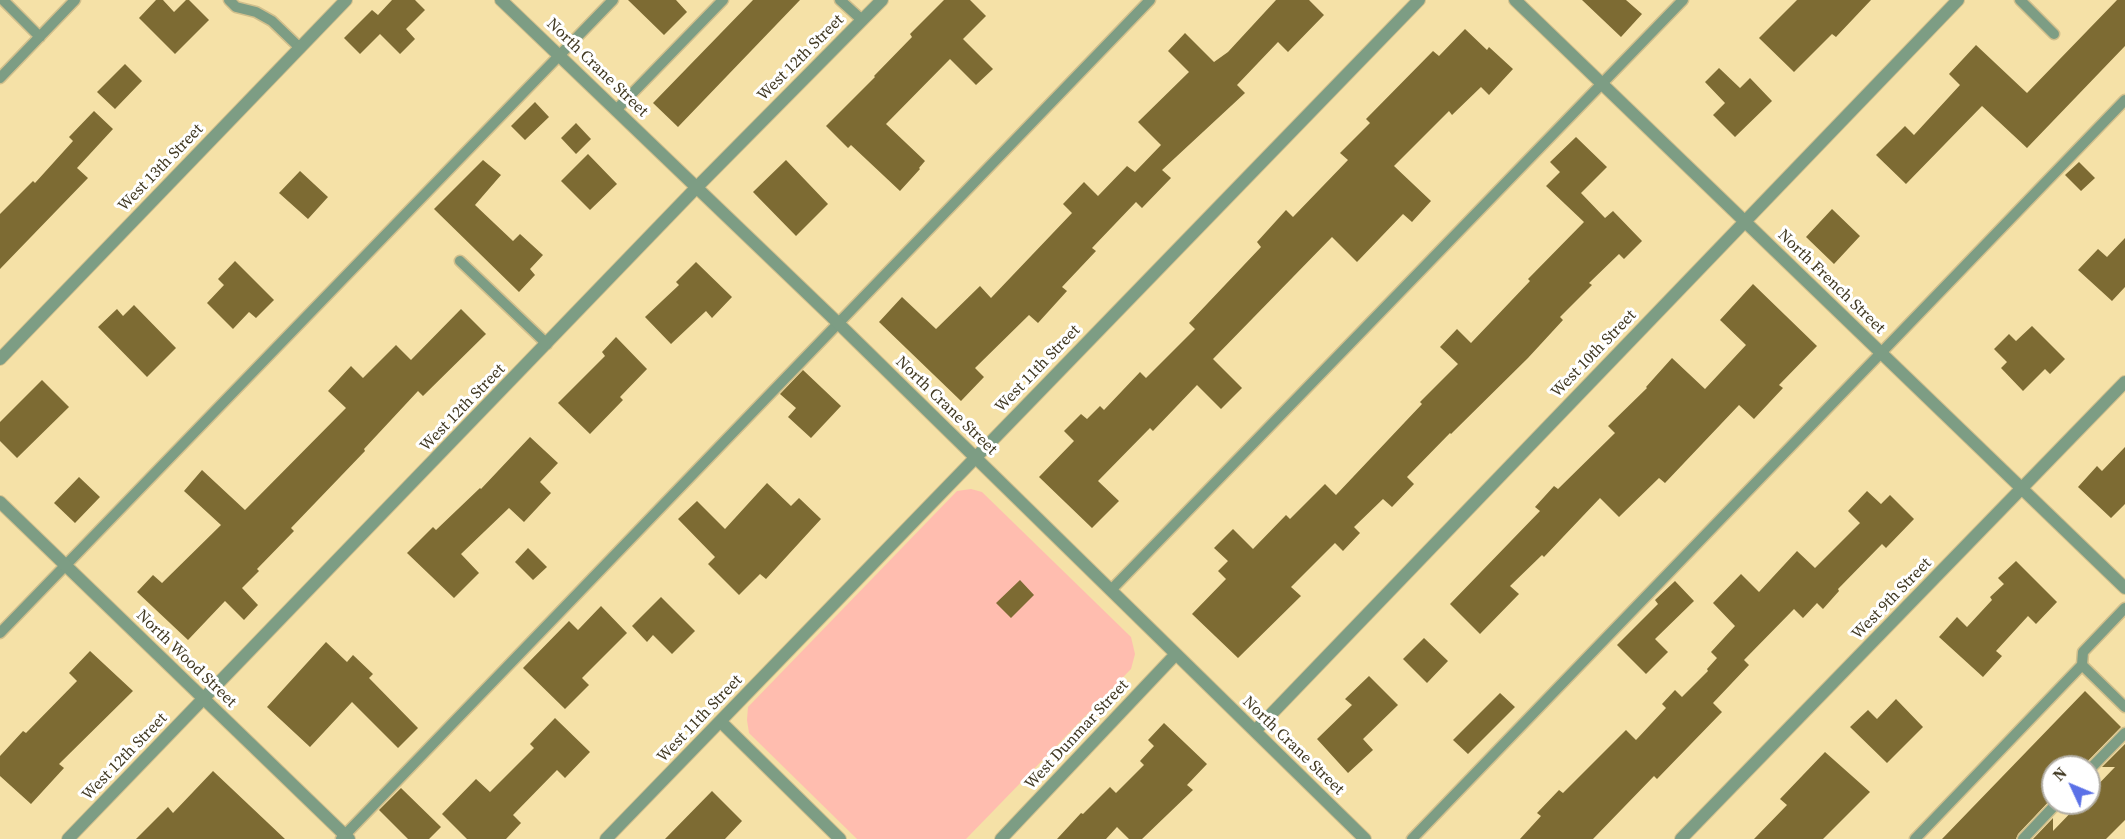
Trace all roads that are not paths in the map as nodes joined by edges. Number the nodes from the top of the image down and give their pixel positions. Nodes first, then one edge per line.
1 (3, 0) edge
2 (75, 0) edge
3 (229, 0) edge
4 (346, 0) edge
5 (501, 0) edge
6 (613, 0) edge
7 (723, 0) edge
8 (840, 0) edge
9 (882, 0) edge
10 (1150, 0) edge
11 (1419, 0) edge
12 (1515, 0) edge
13 (1683, 0) edge
14 (1958, 0) edge
15 (2020, 0) edge
16 (862, 21) junction
17 (2054, 34) dead end
18 (40, 37) junction
19 (300, 48) junction
20 (560, 55) junction
21 (0, 78) edge
22 (1602, 84) junction
23 (2125, 100) edge
24 (616, 110) junction
25 (696, 188) junction
26 (1745, 222) junction
27 (460, 261) dead end
28 (838, 323) junction
29 (547, 344) junction
30 (1881, 353) junction
31 (0, 359) edge
32 (2125, 382) edge
33 (975, 457) junction
34 (2022, 489) junction
35 (0, 502) edge
36 (66, 565) junction
37 (2125, 588) edge
38 (1110, 590) junction
39 (2125, 608) edge
40 (0, 633) edge
41 (1176, 654) junction
42 (2082, 665) junction
43 (205, 700) junction
44 (2125, 707) edge
45 (721, 722) junction
46 (1255, 731) junction
47 (2125, 733) edge
48 (2101, 758) edge
49 (2046, 815) edge
50 (345, 838) edge
51 (68, 839) edge
52 (606, 839) edge
53 (840, 839) edge
54 (1001, 839) edge
55 (1365, 839) edge
56 (1412, 839) edge
57 (1682, 839) edge
58 (1915, 839) edge
59 (2023, 839) edge

1 - 18 lane
2 - 18 lane
3 - 19 lane
4 - 19 street, West 13th Street
5 - 20 street, North Crane Street
6 - 20 lane
7 - 24 lane
8 - 16 lane
9 - 16 street, West 12th Street
10 - 28 lane
11 - 33 street, West 11th Street
12 - 22 street, North French Street
13 - 22 lane
14 - 26 street, West 10th Street
15 - 17 lane
16 - 25 street, West 12th Street
18 - 21 lane
19 - 31 street, West 13th Street
20 - 24 street, North Crane Street
20 - 36 lane
22 - 26 street, North French Street
22 - 38 lane
23 - 30 lane
24 - 25 street, North Crane Street
25 - 28 street, North Crane Street
25 - 29 street, West 12th Street
26 - 30 street, North French Street
26 - 46 street, West 10th Street
27 - 29 lane
28 - 33 street, North Crane Street
28 - 50 lane
29 - 43 street, West 12th Street
30 - 34 street, North French Street
30 - 56 lane
32 - 34 street, West 9th Street
33 - 38 street, North Crane Street
33 - 45 street, West 11th Street
34 - 37 street, North French Street
34 - 57 street, West 9th Street
35 - 36 street, North Wood Street
36 - 40 lane
36 - 43 street, North Wood Street
38 - 41 street, North Crane Street
39 - 42 lane
41 - 46 street, North Crane Street
41 - 54 street, West Dunmar Street
42 - 44 lane
42 - 58 lane
43 - 50 street, North Wood Street
43 - 51 street, West 12th Street
45 - 52 street, West 11th Street
45 - 53 street
46 - 55 street, North Crane Street
47 - 48 lane
49 - 59 lane

